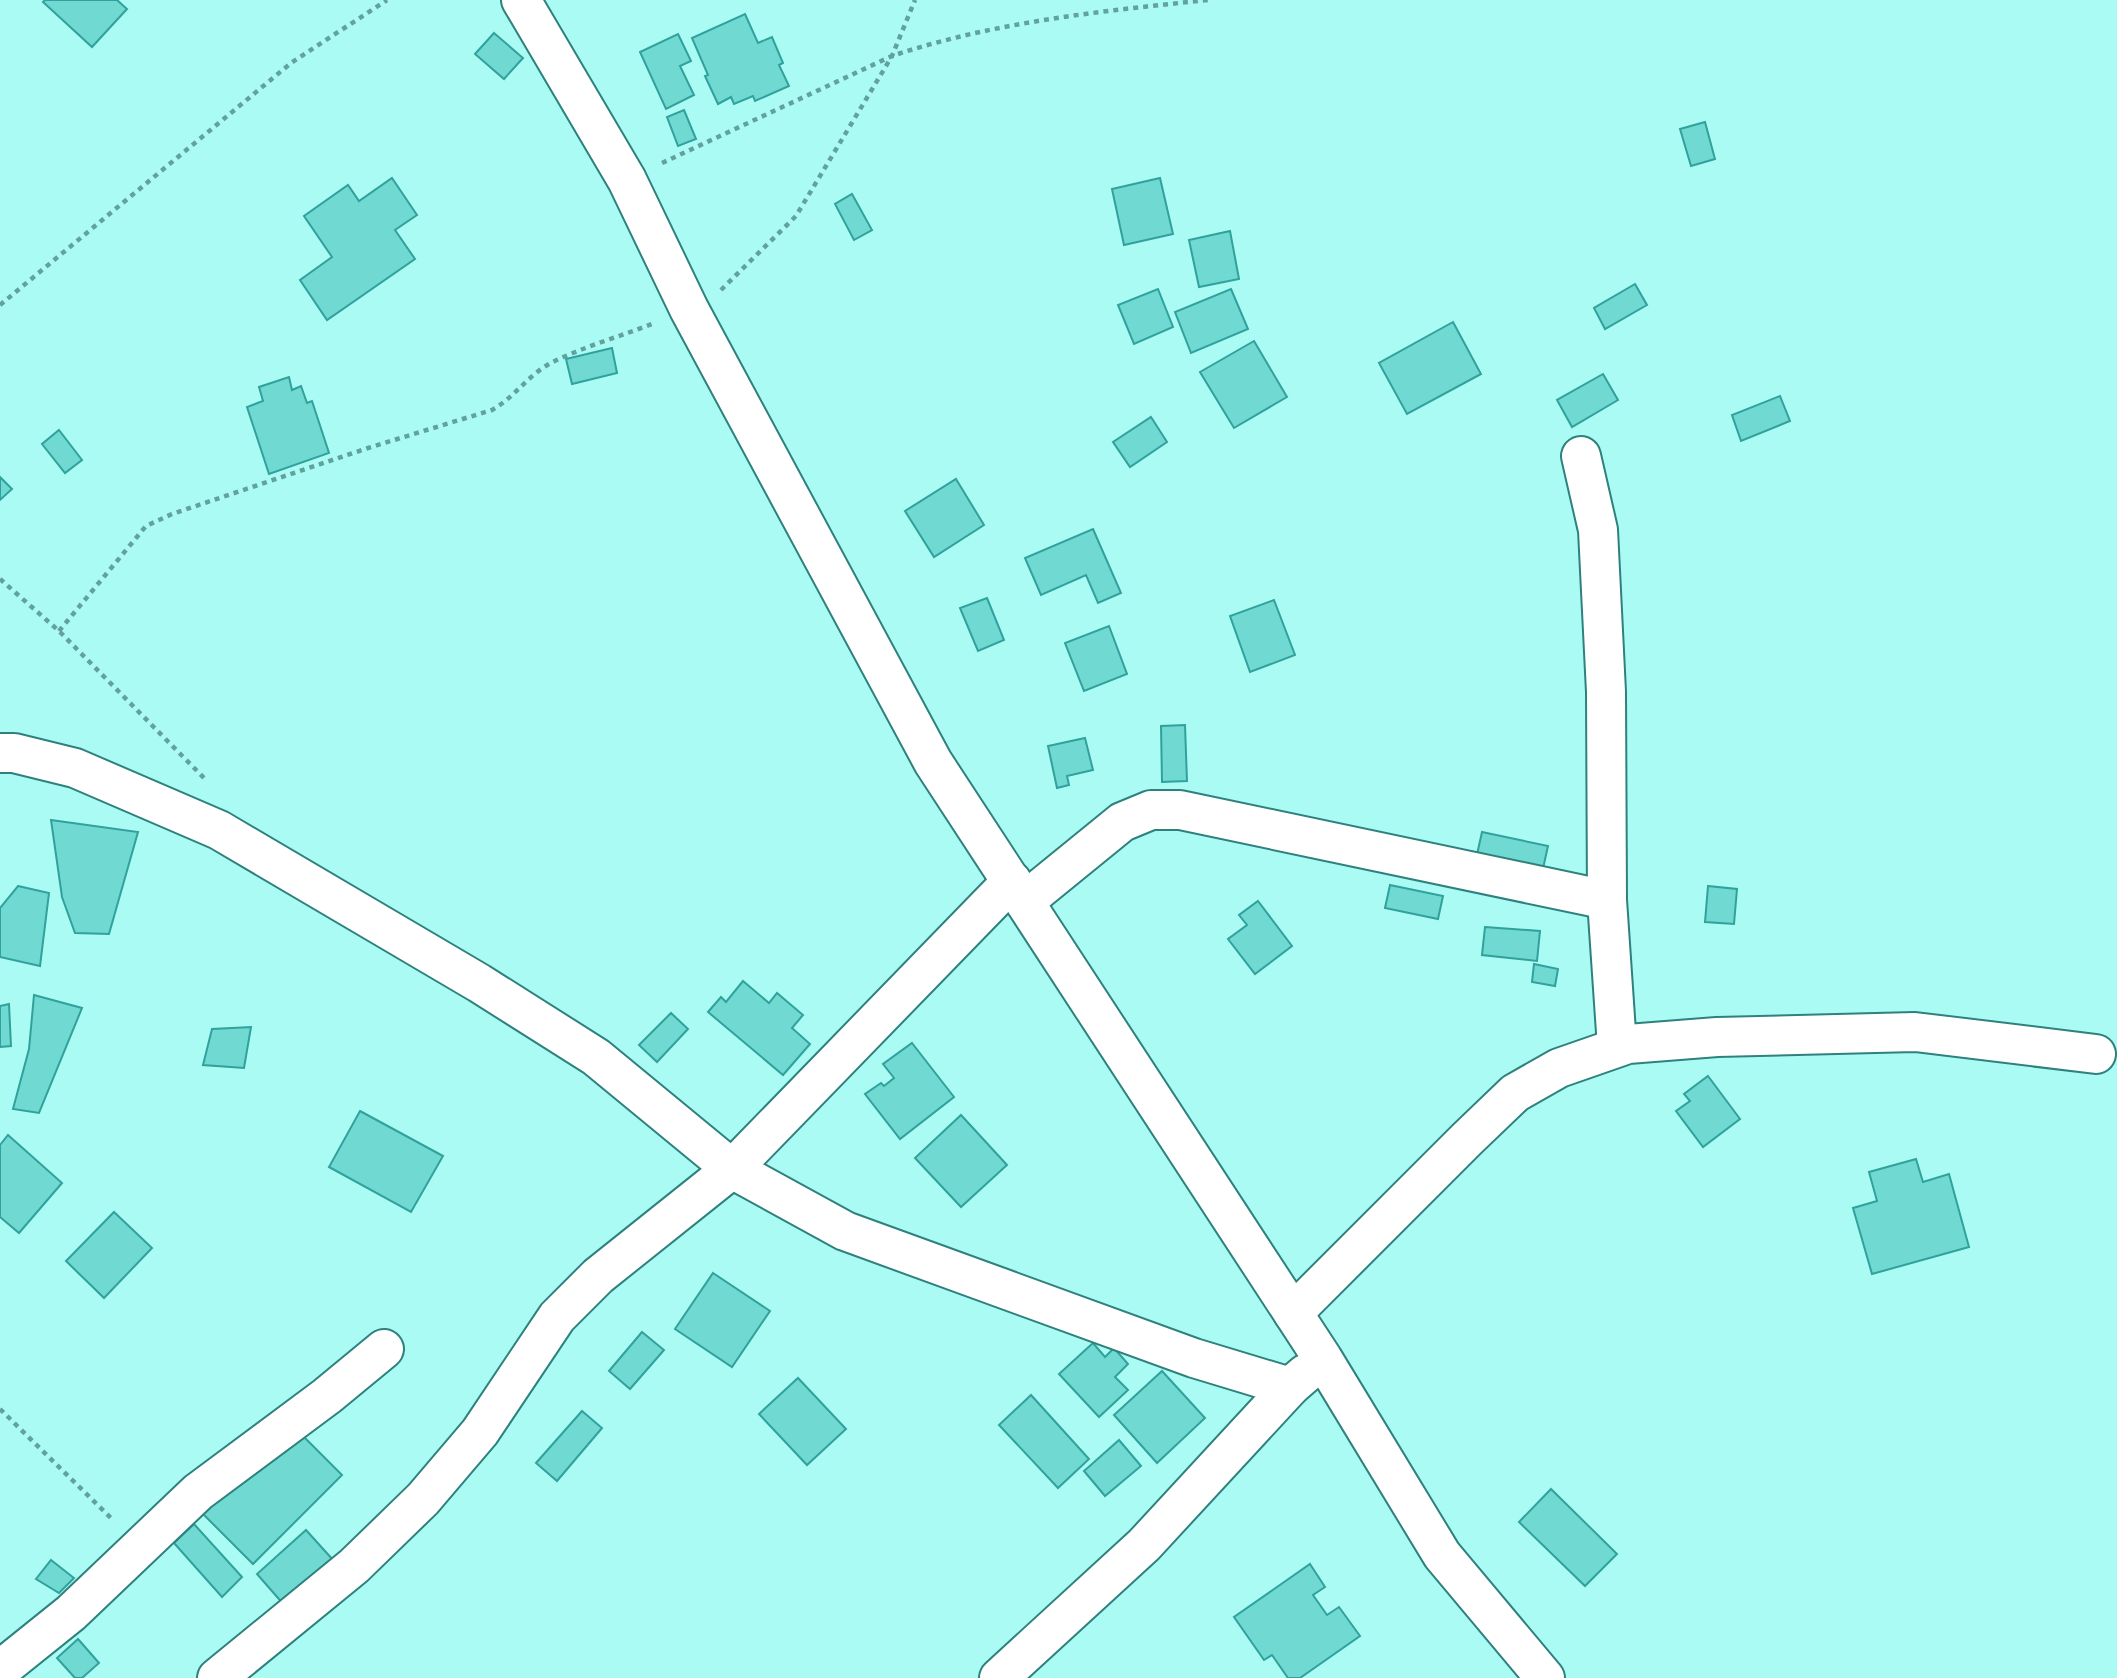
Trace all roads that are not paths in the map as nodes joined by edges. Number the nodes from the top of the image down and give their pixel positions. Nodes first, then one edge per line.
1 (521, 0) edge
2 (1581, 456) dead end
3 (0, 753) edge
4 (1018, 891) junction
5 (1606, 900) junction
6 (1617, 1048) junction
7 (2096, 1054) dead end
8 (732, 1169) junction
9 (1293, 1313) junction
10 (384, 1349) dead end
11 (1323, 1359) junction
12 (1290, 1387) junction
13 (0, 1670) edge
14 (217, 1678) edge
15 (999, 1678) edge
16 (1545, 1678) edge

1 - 4 street
2 - 5 street
3 - 8 street
4 - 5 street
4 - 8 street
4 - 9 street
5 - 6 street
6 - 7 street
6 - 9 street
8 - 12 street
8 - 14 street
9 - 11 street
10 - 13 street
11 - 12 street
11 - 16 street
12 - 15 street

